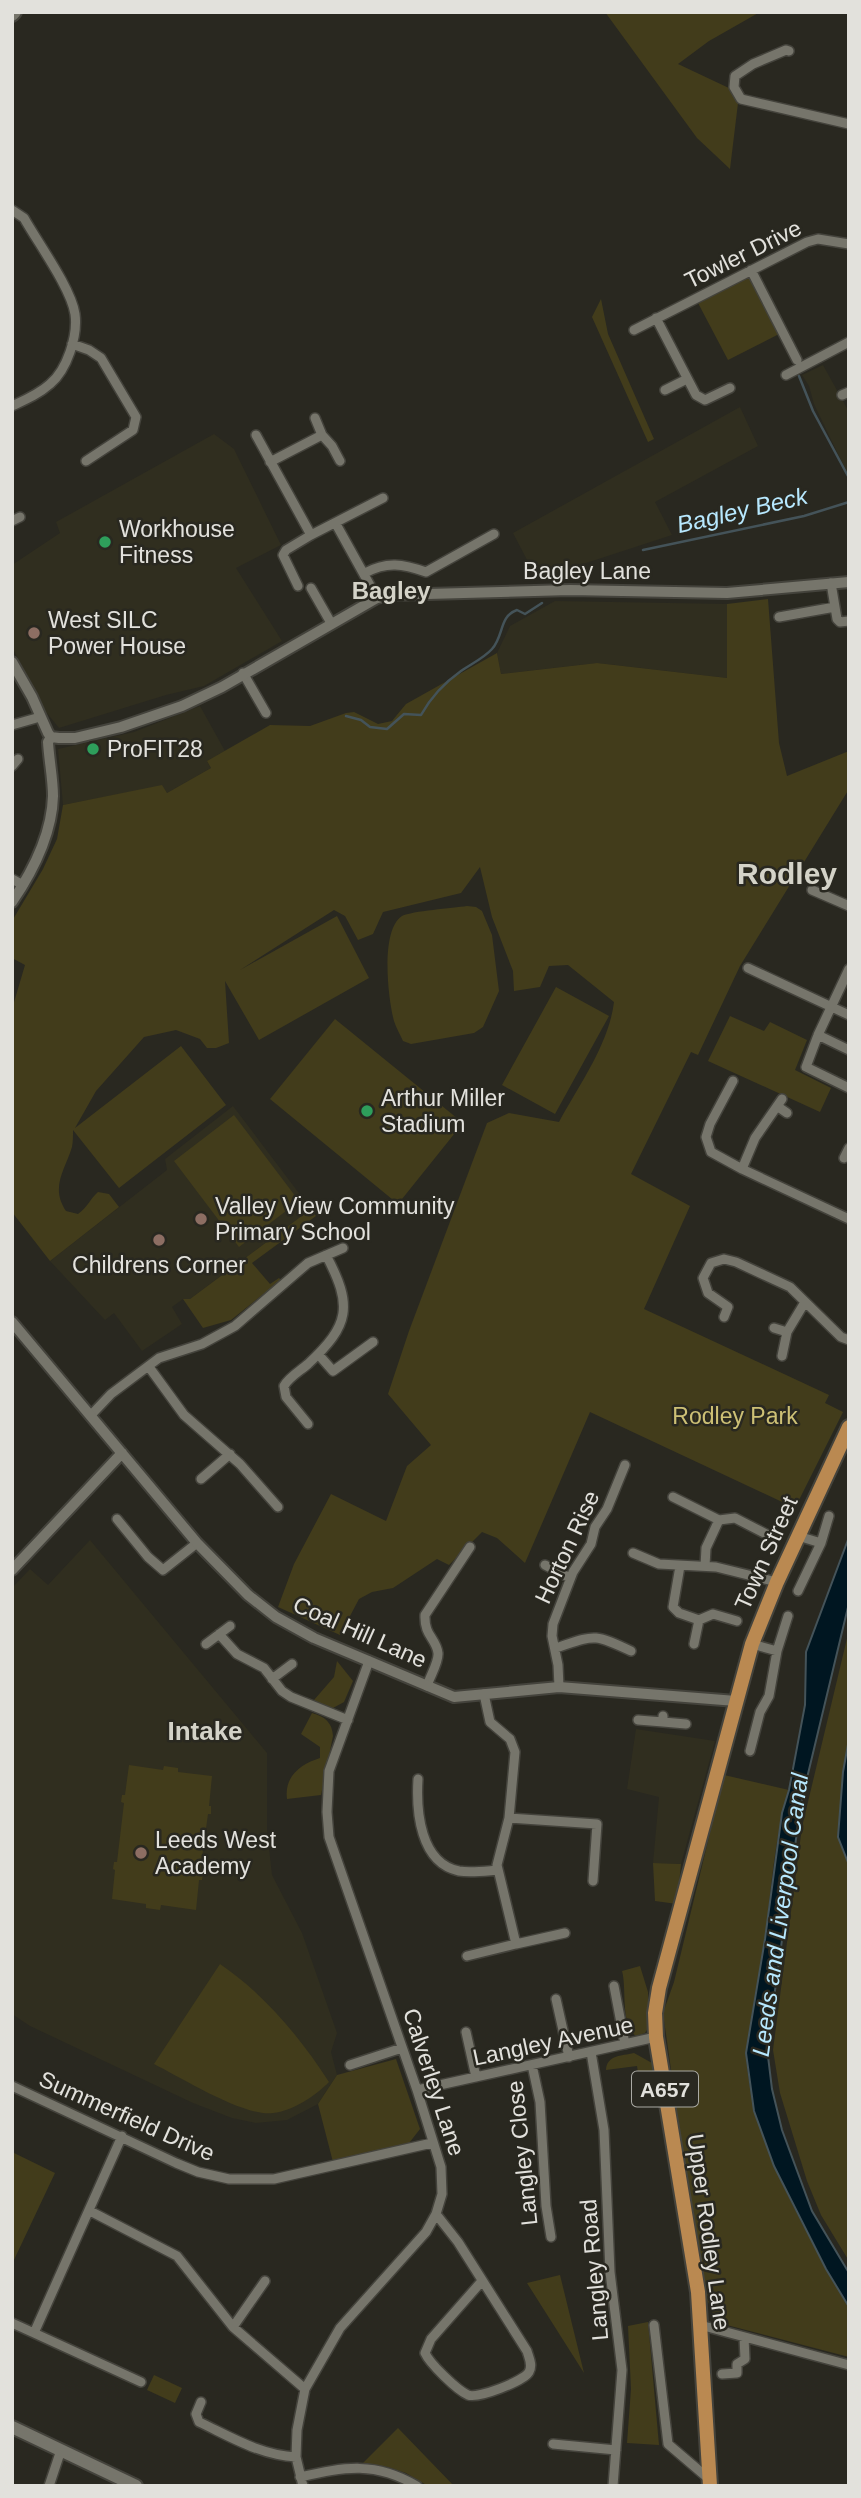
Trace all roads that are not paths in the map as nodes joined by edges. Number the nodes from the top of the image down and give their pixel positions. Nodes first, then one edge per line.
1 (789, 51) dead end
2 (849, 124) edge
3 (12, 210) edge
4 (849, 244) edge
5 (751, 270) junction
6 (656, 318) junction
7 (634, 330) dead end
8 (849, 342) edge
9 (72, 344) junction
10 (797, 360) dead end
11 (786, 375) dead end
12 (687, 379) junction
13 (730, 388) dead end
14 (665, 390) dead end
15 (12, 406) edge
16 (315, 418) dead end
17 (256, 435) dead end
18 (322, 435) junction
19 (86, 461) dead end
20 (340, 461) dead end
21 (270, 462) junction
22 (383, 498) dead end
23 (336, 524) junction
24 (494, 534) dead end
25 (311, 535) junction
26 (365, 573) junction
27 (849, 582) edge
28 (831, 583) junction
29 (299, 586) dead end
30 (311, 587) dead end
31 (377, 597) junction
32 (835, 607) junction
33 (779, 617) dead end
34 (849, 621) edge
35 (331, 623) junction
36 (12, 662) edge
37 (243, 673) junction
38 (266, 713) dead end
39 (40, 717) junction
40 (12, 725) edge
41 (51, 737) junction
42 (12, 879) edge
43 (23, 885) junction
44 (812, 890) dead end
45 (12, 902) edge
46 (849, 906) edge
47 (748, 968) dead end
48 (848, 974) edge
49 (832, 1007) junction
50 (849, 1015) edge
51 (818, 1035) junction
52 (849, 1050) edge
53 (733, 1081) dead end
54 (849, 1088) edge
55 (787, 1113) dead end
56 (849, 1148) edge
57 (844, 1158) dead end
58 (741, 1169) junction
59 (849, 1219) edge
60 (343, 1248) dead end
61 (326, 1255) junction
62 (805, 1302) junction
63 (724, 1317) dead end
64 (12, 1322) edge
65 (774, 1328) dead end
66 (787, 1332) junction
67 (849, 1340) edge
68 (373, 1342) dead end
69 (318, 1354) junction
70 (782, 1356) dead end
71 (149, 1367) junction
72 (92, 1414) junction
73 (308, 1424) dead end
74 (849, 1427) edge
75 (122, 1453) junction
76 (230, 1454) junction
77 (625, 1465) dead end
78 (201, 1479) dead end
79 (673, 1497) dead end
80 (278, 1507) dead end
81 (829, 1516) dead end
82 (117, 1519) dead end
83 (719, 1520) junction
84 (770, 1536) dead end
85 (798, 1536) junction
86 (197, 1543) junction
87 (821, 1543) junction
88 (470, 1547) dead end
89 (633, 1553) dead end
90 (545, 1565) dead end
91 (680, 1566) junction
92 (705, 1566) junction
93 (12, 1570) edge
94 (570, 1578) junction
95 (776, 1582) junction
96 (798, 1591) dead end
97 (788, 1616) dead end
98 (699, 1620) junction
99 (737, 1621) dead end
100 (230, 1626) dead end
101 (219, 1634) junction
102 (206, 1644) dead end
103 (694, 1644) dead end
104 (752, 1644) junction
105 (556, 1648) junction
106 (631, 1651) dead end
107 (778, 1651) junction
108 (369, 1661) junction
109 (292, 1664) dead end
110 (272, 1679) junction
111 (426, 1685) junction
112 (559, 1687) junction
113 (484, 1695) junction
114 (736, 1701) junction
115 (348, 1720) junction
116 (638, 1720) dead end
117 (687, 1724) dead end
118 (750, 1751) dead end
119 (418, 1779) dead end
120 (509, 1818) junction
121 (498, 1870) junction
122 (593, 1881) dead end
123 (565, 1933) dead end
124 (516, 1944) junction
125 (467, 1956) dead end
126 (614, 1986) dead end
127 (556, 1999) dead end
128 (466, 2032) dead end
129 (656, 2038) junction
130 (625, 2044) junction
131 (402, 2048) junction
132 (591, 2052) junction
133 (569, 2057) junction
134 (350, 2065) dead end
135 (532, 2065) junction
136 (476, 2077) junction
137 (12, 2086) edge
138 (417, 2090) junction
139 (122, 2136) junction
140 (432, 2143) junction
141 (90, 2211) junction
142 (436, 2214) junction
143 (551, 2237) dead end
144 (265, 2281) dead end
145 (482, 2281) junction
146 (12, 2323) edge
147 (654, 2325) dead end
148 (700, 2325) junction
149 (233, 2328) junction
150 (34, 2333) junction
151 (744, 2337) junction
152 (849, 2365) edge
153 (722, 2374) dead end
154 (141, 2382) dead end
155 (305, 2389) junction
156 (201, 2402) dead end
157 (12, 2427) edge
158 (554, 2444) dead end
159 (61, 2450) junction
160 (615, 2450) junction
161 (296, 2457) junction
162 (302, 2482) edge
163 (710, 2482) edge
164 (49, 2486) edge
165 (136, 2486) edge
166 (416, 2486) edge
167 (614, 2486) edge

1 - 2 street
3 - 9 street
4 - 5 street, Towler Drive
5 - 6 street, Towler Drive
5 - 10 street
6 - 7 street, Towler Drive
6 - 12 street
8 - 11 street
9 - 15 street
9 - 19 street
12 - 13 street
12 - 14 street
16 - 18 street
17 - 21 street
18 - 20 street
18 - 21 street
21 - 25 street
22 - 23 street
23 - 25 street
23 - 26 street
24 - 26 street
25 - 29 street
26 - 31 street
27 - 28 street, Bagley Lane
28 - 31 street, Bagley Lane
28 - 32 street
30 - 35 street
31 - 35 street, Bagley Lane
32 - 33 street
32 - 34 street
35 - 37 street, Bagley Lane
36 - 39 street
37 - 38 street
37 - 41 street, Bagley Lane
39 - 40 street
39 - 41 street
41 - 43 street
42 - 43 street
43 - 45 street
44 - 46 street
47 - 49 street
48 - 49 street
49 - 50 street
49 - 51 street
51 - 52 street
51 - 54 street
53 - 58 street
55 - 58 street
56 - 57 street
58 - 59 street
60 - 61 street
61 - 69 street
61 - 71 street
62 - 63 street
62 - 66 street
62 - 67 street
64 - 72 street, Coal Hill Lane
65 - 66 street
66 - 70 street
68 - 69 street
69 - 73 street
71 - 72 street
71 - 76 street
72 - 75 street, Coal Hill Lane
74 - 85 main road, Town Street / A657
75 - 86 street, Coal Hill Lane
75 - 93 street
76 - 78 street
76 - 80 street
77 - 94 street, Horton Rise
79 - 83 street
81 - 87 street
82 - 86 street
83 - 84 street
83 - 92 street
85 - 87 street
85 - 95 main road, Town Street / A657
86 - 108 street, Coal Hill Lane
87 - 96 street
88 - 111 street
89 - 91 street
90 - 94 street
91 - 92 street
91 - 98 street
92 - 95 street
94 - 105 street, Horton Rise
95 - 104 main road, Town Street / A657
97 - 107 street
98 - 99 street
98 - 103 street
100 - 101 street
101 - 102 street
101 - 110 street
104 - 107 street
104 - 114 main road, Town Street / A657
105 - 106 street
105 - 112 street, Horton Rise
107 - 118 street
108 - 111 street, Coal Hill Lane
108 - 115 street, Calverley Lane
109 - 110 street
110 - 115 street
111 - 113 street, Coal Hill Lane
112 - 113 street, Coal Hill Lane
112 - 114 street, Coal Hill Lane
113 - 120 street
114 - 129 main road, Upper Rodley Lane / A657
115 - 131 street, Calverley Lane
116 - 117 street
119 - 121 street
120 - 121 street
120 - 122 street
121 - 124 street
123 - 124 street
124 - 125 street
126 - 130 street
127 - 133 street
128 - 136 street
129 - 130 street, Langley Avenue
129 - 148 main road, Upper Rodley Lane / A657
130 - 132 street, Langley Avenue
131 - 134 street
131 - 138 street, Calverley Lane
132 - 133 street, Langley Avenue
132 - 160 street, Langley Road
133 - 135 street, Langley Avenue
135 - 136 street, Langley Avenue
135 - 143 street, Langley Close
136 - 138 street, Langley Avenue
137 - 139 street, Summerfield Drive
138 - 140 street, Calverley Lane
139 - 140 street, Summerfield Drive
139 - 141 street
140 - 142 street, Calverley Lane
141 - 149 street
141 - 150 street
142 - 145 street
142 - 155 street, Calverley Lane
144 - 149 street
145 - 145 street
146 - 150 street
147 - 163 street
148 - 151 street
148 - 163 main road, Upper Rodley Lane / A657
149 - 155 street
150 - 154 street
151 - 152 street
151 - 153 street
155 - 161 street, Calverley Lane
156 - 161 street
157 - 159 main road
158 - 160 street
159 - 164 street
159 - 165 main road
160 - 167 street, Langley Road
161 - 162 street, Calverley Lane
162 - 166 street

